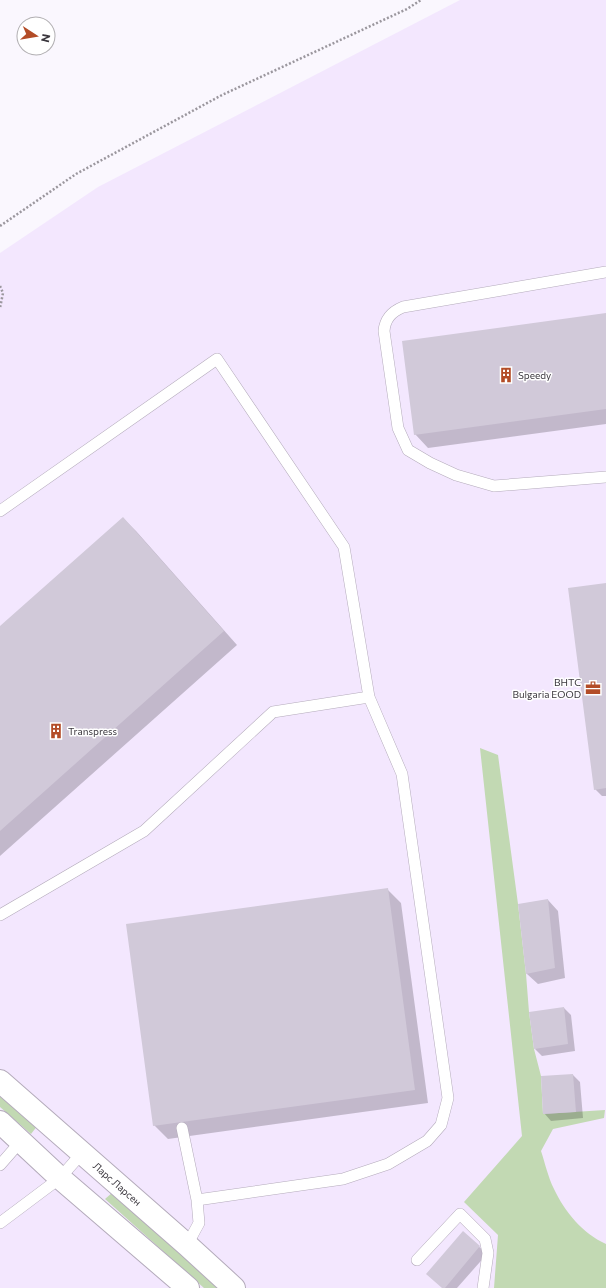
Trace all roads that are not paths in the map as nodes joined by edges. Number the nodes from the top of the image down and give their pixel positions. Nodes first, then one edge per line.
1 (606, 272) edge
2 (606, 477) edge
3 (0, 511) edge
4 (369, 697) junction
5 (0, 915) edge
6 (0, 1081) edge
7 (0, 1122) edge
8 (182, 1128) dead end
9 (21, 1141) junction
10 (82, 1153) junction
11 (0, 1165) edge
12 (60, 1178) junction
13 (197, 1200) junction
14 (0, 1223) edge
15 (187, 1245) junction
16 (417, 1260) dead end
17 (188, 1288) edge
18 (234, 1288) edge
19 (483, 1288) edge

1 - 2 lane
3 - 4 lane
4 - 5 lane
4 - 13 lane
6 - 10 street, Ларс Ларсен
7 - 9 street
8 - 13 lane
9 - 11 lane
9 - 12 street
10 - 12 lane
10 - 15 street, Ларс Ларсен
12 - 14 lane
12 - 17 street
13 - 15 lane
15 - 18 street, Ларс Ларсен
16 - 19 lane

